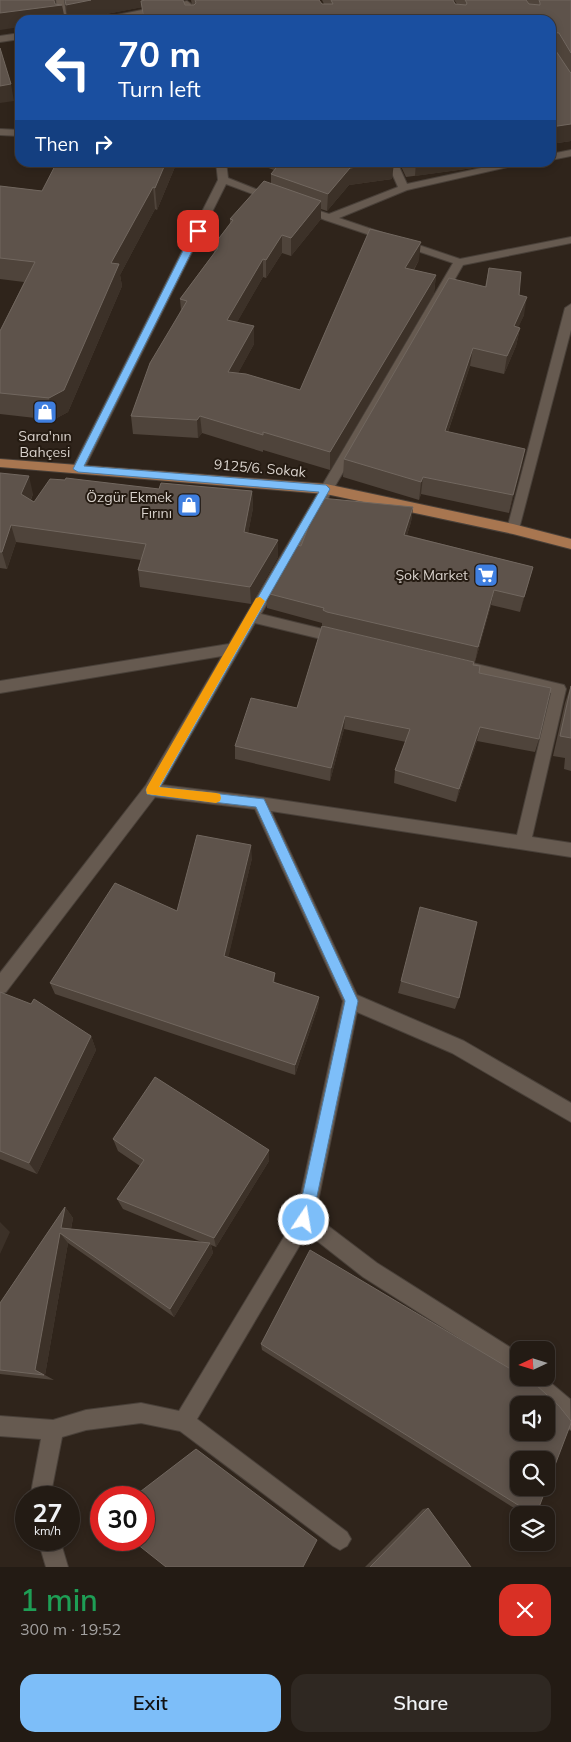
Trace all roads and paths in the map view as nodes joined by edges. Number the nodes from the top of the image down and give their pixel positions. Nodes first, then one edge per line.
1 (60, 0) edge
2 (187, 5) edge
3 (62, 15) edge
4 (133, 15) edge
5 (15, 37) edge
6 (0, 39) edge
7 (0, 132) edge
8 (15, 133) edge
9 (571, 153) edge
10 (556, 156) edge
11 (222, 167) edge
12 (394, 167) edge
13 (503, 167) edge
14 (223, 180) junction
15 (404, 188) junction
16 (329, 218) junction
17 (571, 240) edge
18 (459, 262) junction
19 (570, 313) edge
20 (0, 463) edge
21 (78, 469) junction
22 (326, 489) junction
23 (513, 529) junction
24 (571, 544) edge
25 (251, 617) junction
26 (347, 640) edge
27 (234, 649) junction
28 (444, 662) edge
29 (0, 687) edge
30 (151, 790) junction
31 (260, 803) junction
32 (522, 844) junction
33 (571, 850) edge
34 (0, 986) edge
35 (351, 1001) junction
36 (571, 1113) edge
37 (304, 1220) junction
38 (510, 1358) edge
39 (540, 1386) edge
40 (571, 1420) edge
41 (184, 1422) junction
42 (0, 1426) edge
43 (53, 1430) junction
44 (42, 1486) edge
45 (340, 1539) dead end
46 (52, 1551) edge
47 (57, 1567) edge

1 - 3 street
2 - 4 street
5 - 6 street
7 - 8 street
9 - 10 street
11 - 14 street
12 - 15 street
13 - 15 street
14 - 16 street
14 - 21 street
15 - 16 street
16 - 18 street
17 - 18 street
18 - 22 street
19 - 23 street
20 - 21 main road, 9125/6. Sokak
21 - 22 main road, 9125/6. Sokak
22 - 23 main road, 9125/6. Sokak
22 - 25 street
23 - 24 main road, 9125/6. Sokak
25 - 26 street
25 - 27 street
27 - 29 street
27 - 30 street
28 - 32 street
30 - 31 street
30 - 34 street
31 - 32 street
31 - 35 street
32 - 33 street
35 - 36 street
35 - 37 street
37 - 38 street
37 - 41 street
39 - 40 street
41 - 43 street
41 - 45 street
42 - 43 street
43 - 44 street
46 - 47 street

